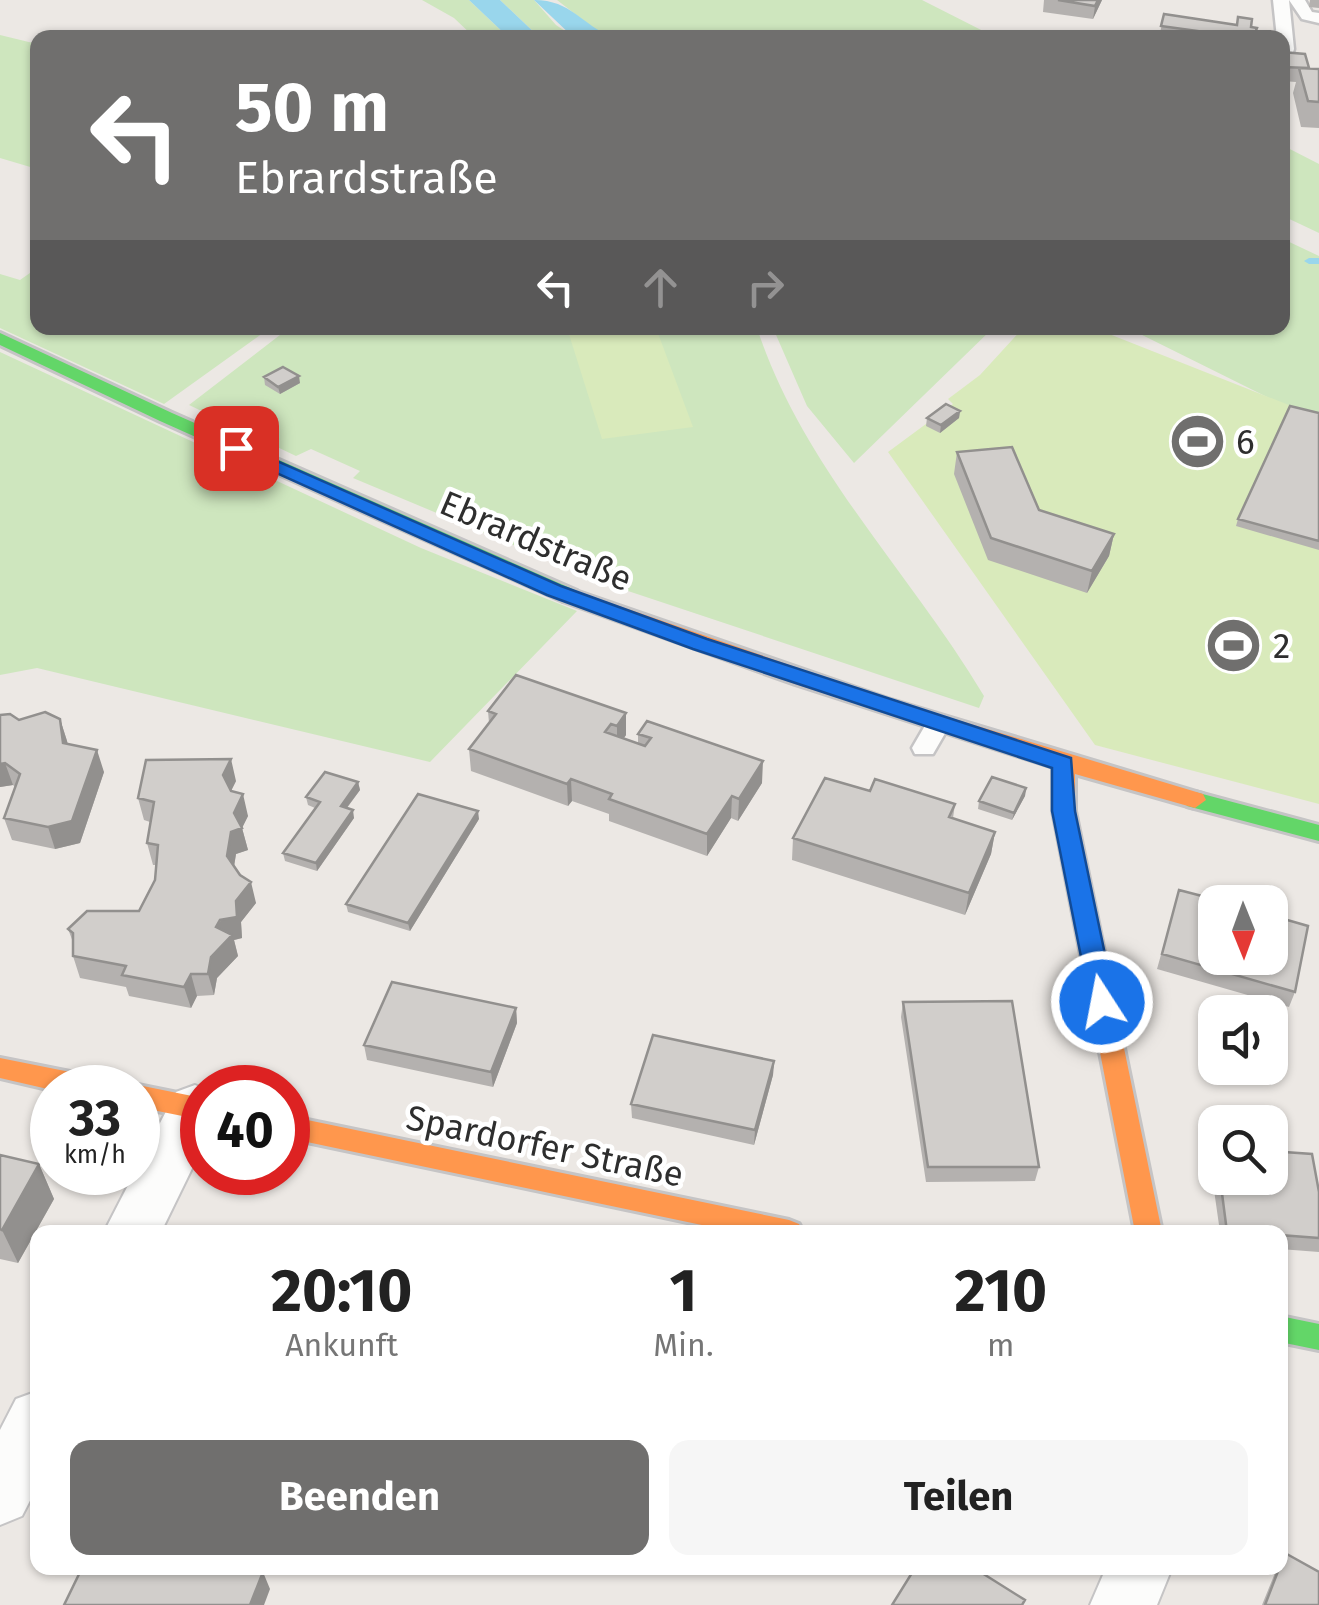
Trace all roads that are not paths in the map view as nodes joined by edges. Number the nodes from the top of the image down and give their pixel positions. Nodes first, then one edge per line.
1 (1280, 0) edge
2 (1297, 0) edge
3 (1319, 18) edge
4 (1284, 30) edge
5 (0, 338) edge
6 (700, 644) junction
7 (685, 665) dead end
8 (939, 723) junction
9 (924, 748) dead end
10 (1064, 764) junction
11 (1319, 832) edge
12 (0, 1068) edge
13 (30, 1074) edge
14 (310, 1132) edge
15 (180, 1143) edge
16 (136, 1225) edge
17 (756, 1225) edge
18 (1148, 1225) edge
19 (1288, 1331) edge
20 (1319, 1337) edge
21 (30, 1436) edge
22 (0, 1494) edge
23 (1137, 1575) edge
24 (1122, 1605) edge

1 - 4 lane
2 - 3 lane
5 - 6 street, Ebrardstraße
6 - 7 lane
6 - 8 street, Ebrardstraße
8 - 9 lane
8 - 10 street, Ebrardstraße
10 - 11 street, Ebrardstraße
10 - 18 street
12 - 13 street
14 - 17 street, Spardorfer Straße
15 - 16 street
19 - 20 street
21 - 22 street
23 - 24 street

